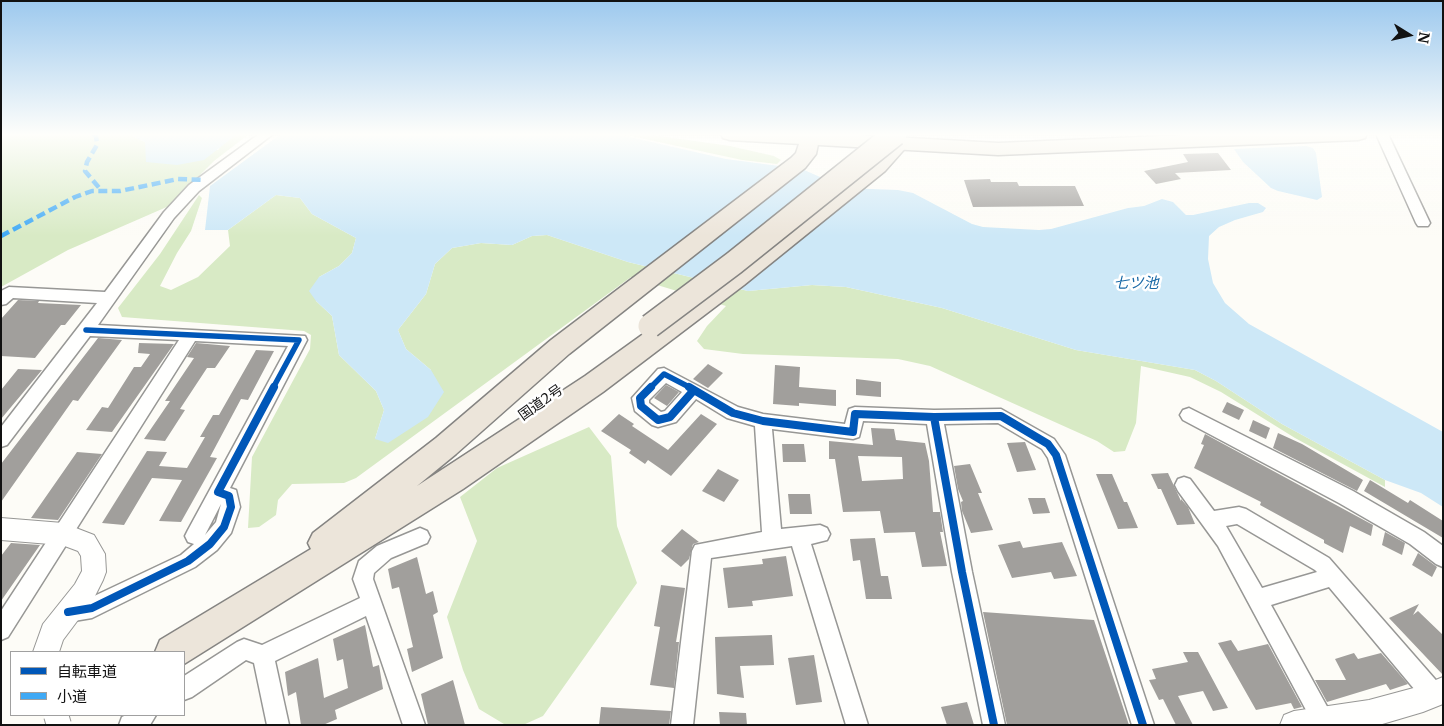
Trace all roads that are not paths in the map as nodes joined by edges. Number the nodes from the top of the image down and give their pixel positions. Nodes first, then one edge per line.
1 (221, 168) edge
2 (792, 168) edge
3 (859, 168) edge
4 (876, 168) edge
5 (1398, 168) edge
6 (1423, 223) dead end
7 (109, 298) junction
8 (1, 300) edge
9 (86, 330) junction
10 (191, 334) junction
11 (694, 390) dead end
12 (1190, 415) dead end
13 (934, 417) junction
14 (763, 421) junction
15 (1, 440) edge
16 (1184, 485) dead end
17 (218, 492) junction
18 (1210, 520) junction
19 (1, 529) edge
20 (63, 534) junction
21 (820, 534) dead end
22 (195, 536) dead end
23 (799, 536) junction
24 (420, 537) dead end
25 (772, 539) junction
26 (1443, 558) edge
27 (1333, 577) junction
28 (1258, 599) junction
29 (371, 603) junction
30 (68, 612) junction
31 (233, 614) junction
32 (1, 630) edge
33 (46, 651) edge
34 (174, 651) edge
35 (263, 656) junction
36 (185, 688) edge
37 (1438, 692) edge
38 (68, 716) edge
39 (144, 716) edge
40 (1324, 721) junction
41 (54, 725) edge
42 (130, 725) edge
43 (278, 725) edge
44 (414, 725) edge
45 (682, 725) edge
46 (857, 725) edge
47 (994, 725) edge
48 (1143, 725) edge
49 (1294, 725) edge

1 - 7 street
2 - 31 highway
3 - 31 highway, 国道2号, bridge
4 - 31 highway
5 - 6 street
7 - 8 street
7 - 9 street
9 - 10 street
9 - 15 street
10 - 17 street
10 - 20 street
11 - 14 street
12 - 26 street
13 - 14 street
13 - 47 street
13 - 48 street
14 - 25 street
16 - 18 street
17 - 22 street
17 - 30 street
18 - 27 street
18 - 28 street
19 - 20 street
20 - 30 street
20 - 32 street
21 - 23 street
23 - 25 street
23 - 46 street
24 - 29 street
25 - 45 street
27 - 28 street
27 - 37 street
28 - 40 street
29 - 35 street
29 - 44 street
30 - 33 street
31 - 34 highway, 国道2号
35 - 36 street
35 - 43 street
37 - 40 street
38 - 41 highway
39 - 42 street
40 - 49 street

